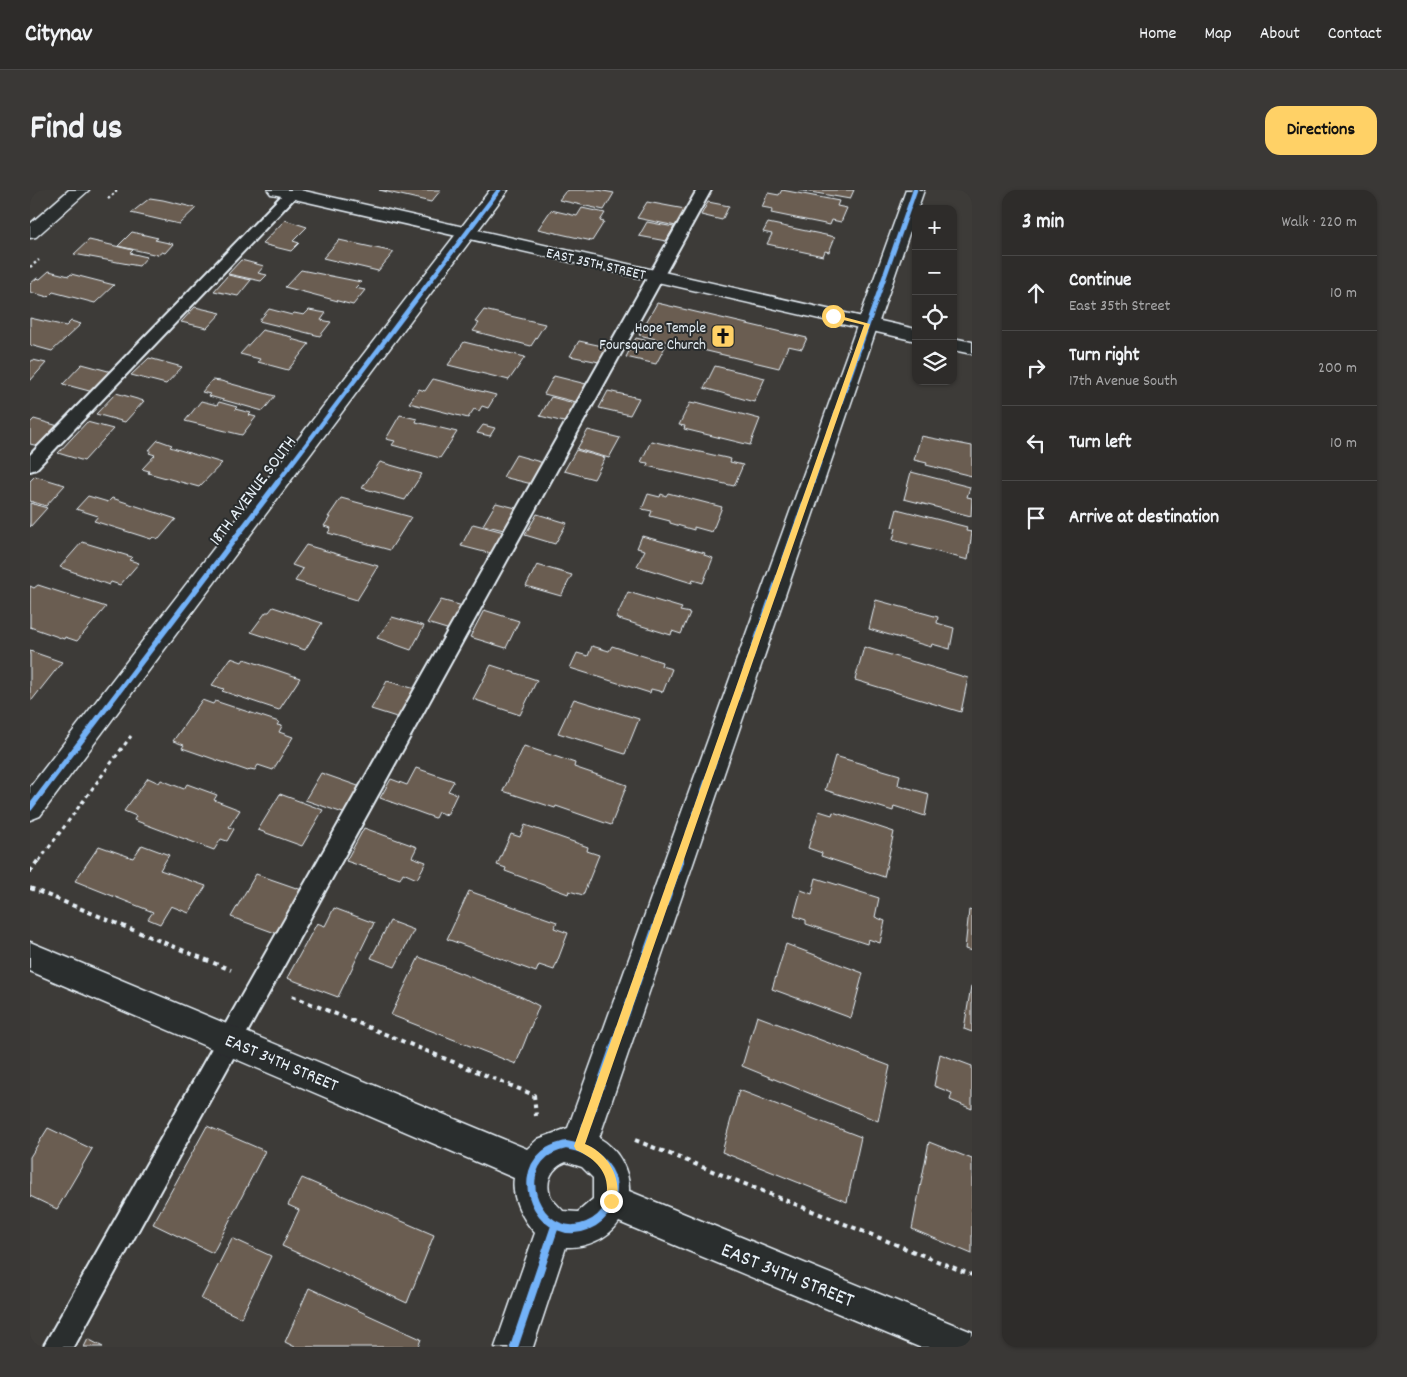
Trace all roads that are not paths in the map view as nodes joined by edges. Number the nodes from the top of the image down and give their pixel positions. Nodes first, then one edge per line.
1 (80, 190) edge
2 (499, 190) edge
3 (704, 190) edge
4 (915, 190) edge
5 (288, 191) edge
6 (30, 233) edge
7 (466, 234) junction
8 (655, 276) junction
9 (867, 324) junction
10 (912, 334) edge
11 (957, 345) edge
12 (972, 348) edge
13 (30, 466) edge
14 (30, 808) edge
15 (30, 956) edge
16 (230, 1039) junction
17 (579, 1146) junction
18 (534, 1169) junction
19 (611, 1201) junction
20 (555, 1226) junction
21 (58, 1347) edge
22 (514, 1347) edge
23 (964, 1347) edge

1 - 6 street
2 - 7 street, 18TH AVENUE SOUTH
3 - 8 lane
4 - 9 street
5 - 7 street, EAST 35TH STREET
5 - 13 lane
7 - 8 street, EAST 35TH STREET
7 - 14 street, 18TH AVENUE SOUTH
8 - 9 street, EAST 35TH STREET
8 - 16 lane
9 - 10 street, EAST 35TH STREET
9 - 17 street
11 - 12 street
15 - 16 street, EAST 34TH STREET
16 - 18 street, EAST 34TH STREET
16 - 21 lane
17 - 18 street
17 - 19 street
18 - 20 street
19 - 20 street
19 - 23 street, EAST 34TH STREET
20 - 22 street

